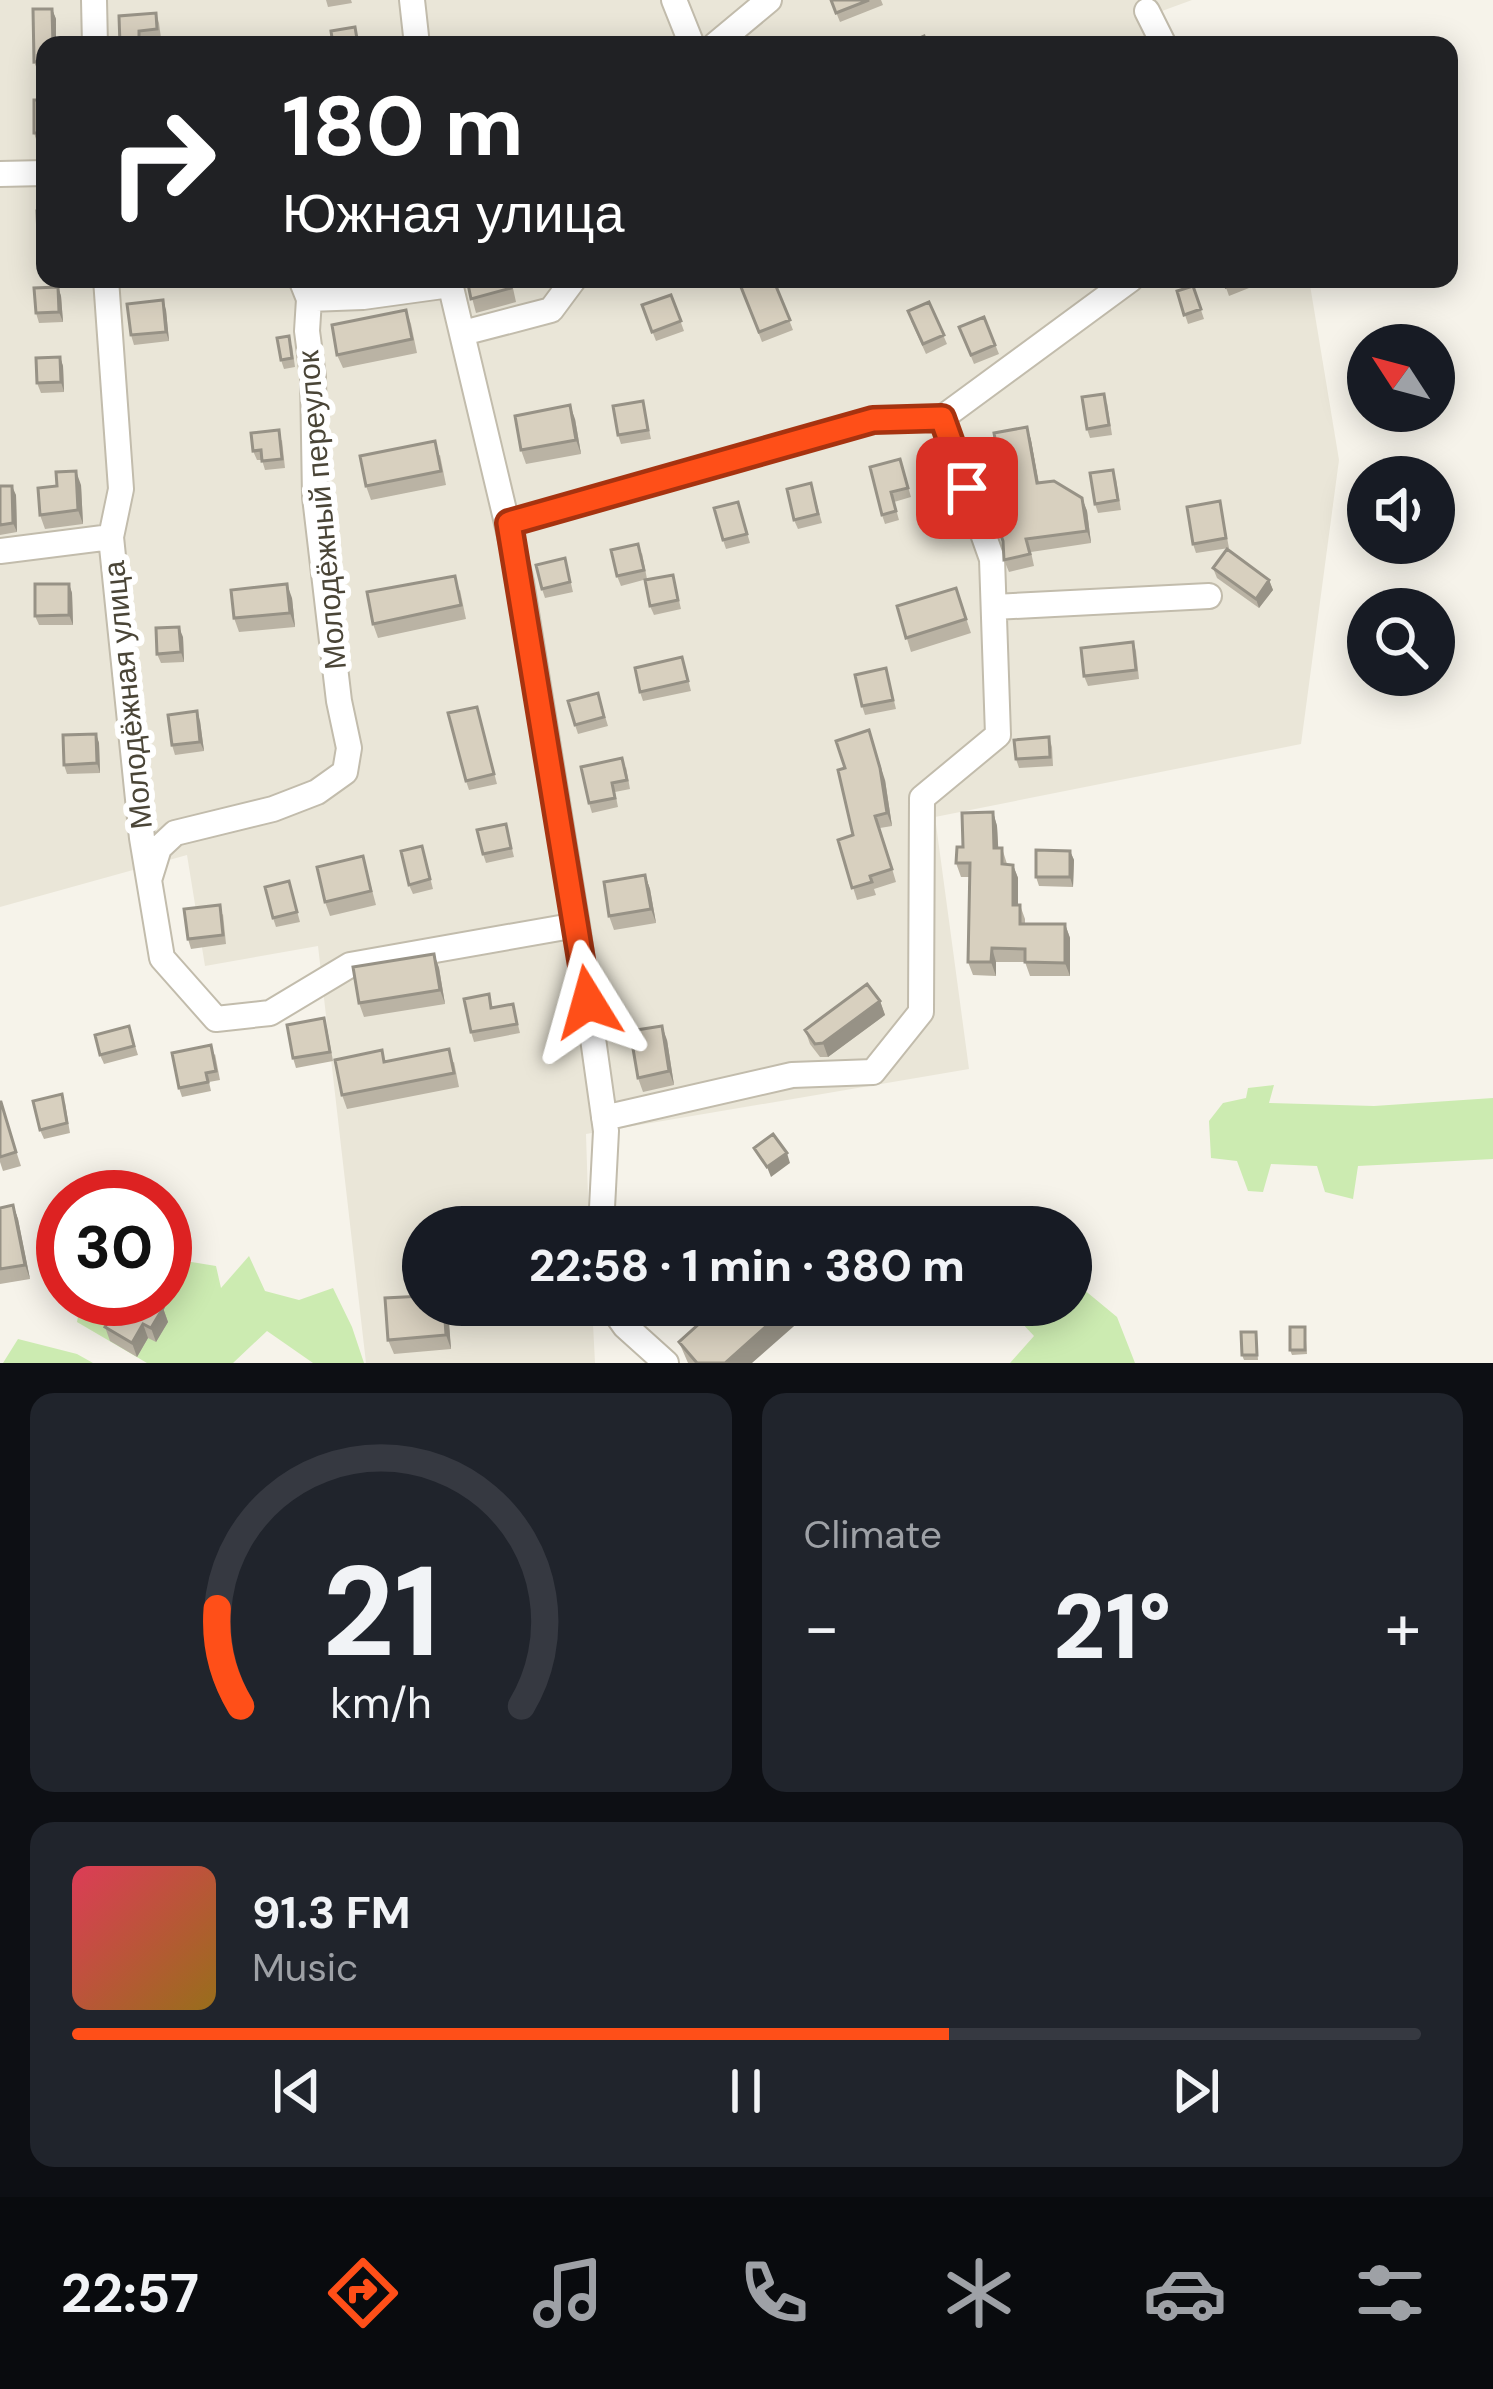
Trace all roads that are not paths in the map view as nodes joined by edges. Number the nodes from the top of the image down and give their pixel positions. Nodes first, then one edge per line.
1 (94, 0) edge
2 (412, 0) edge
3 (674, 0) edge
4 (769, 0) edge
5 (1147, 11) dead end
6 (95, 36) edge
7 (416, 36) edge
8 (688, 36) edge
9 (726, 36) edge
10 (1160, 36) edge
11 (36, 172) edge
12 (0, 174) edge
13 (107, 288) edge
14 (415, 288) edge
15 (451, 288) edge
16 (567, 288) edge
17 (1119, 288) edge
18 (305, 289) edge
19 (463, 333) junction
20 (942, 418) junction
21 (509, 523) junction
22 (111, 537) junction
23 (0, 551) edge
24 (1209, 596) dead end
25 (994, 607) junction
26 (149, 879) junction
27 (577, 925) junction
28 (604, 1118) junction
29 (601, 1206) edge
30 (626, 1326) edge
31 (666, 1363) edge

1 - 6 street
2 - 7 street
3 - 8 street
4 - 9 street
5 - 10 street
11 - 12 street
13 - 22 street, Молодёжная улица
14 - 18 street
15 - 19 street
16 - 19 street
17 - 20 street
18 - 26 street, Молодёжный переулок
19 - 21 street
20 - 21 street
20 - 25 street
21 - 27 street
22 - 23 street
22 - 26 street, Молодёжная улица
24 - 25 street
25 - 28 street
26 - 27 street, Молодёжная улица
27 - 28 street
28 - 29 street
30 - 31 street

